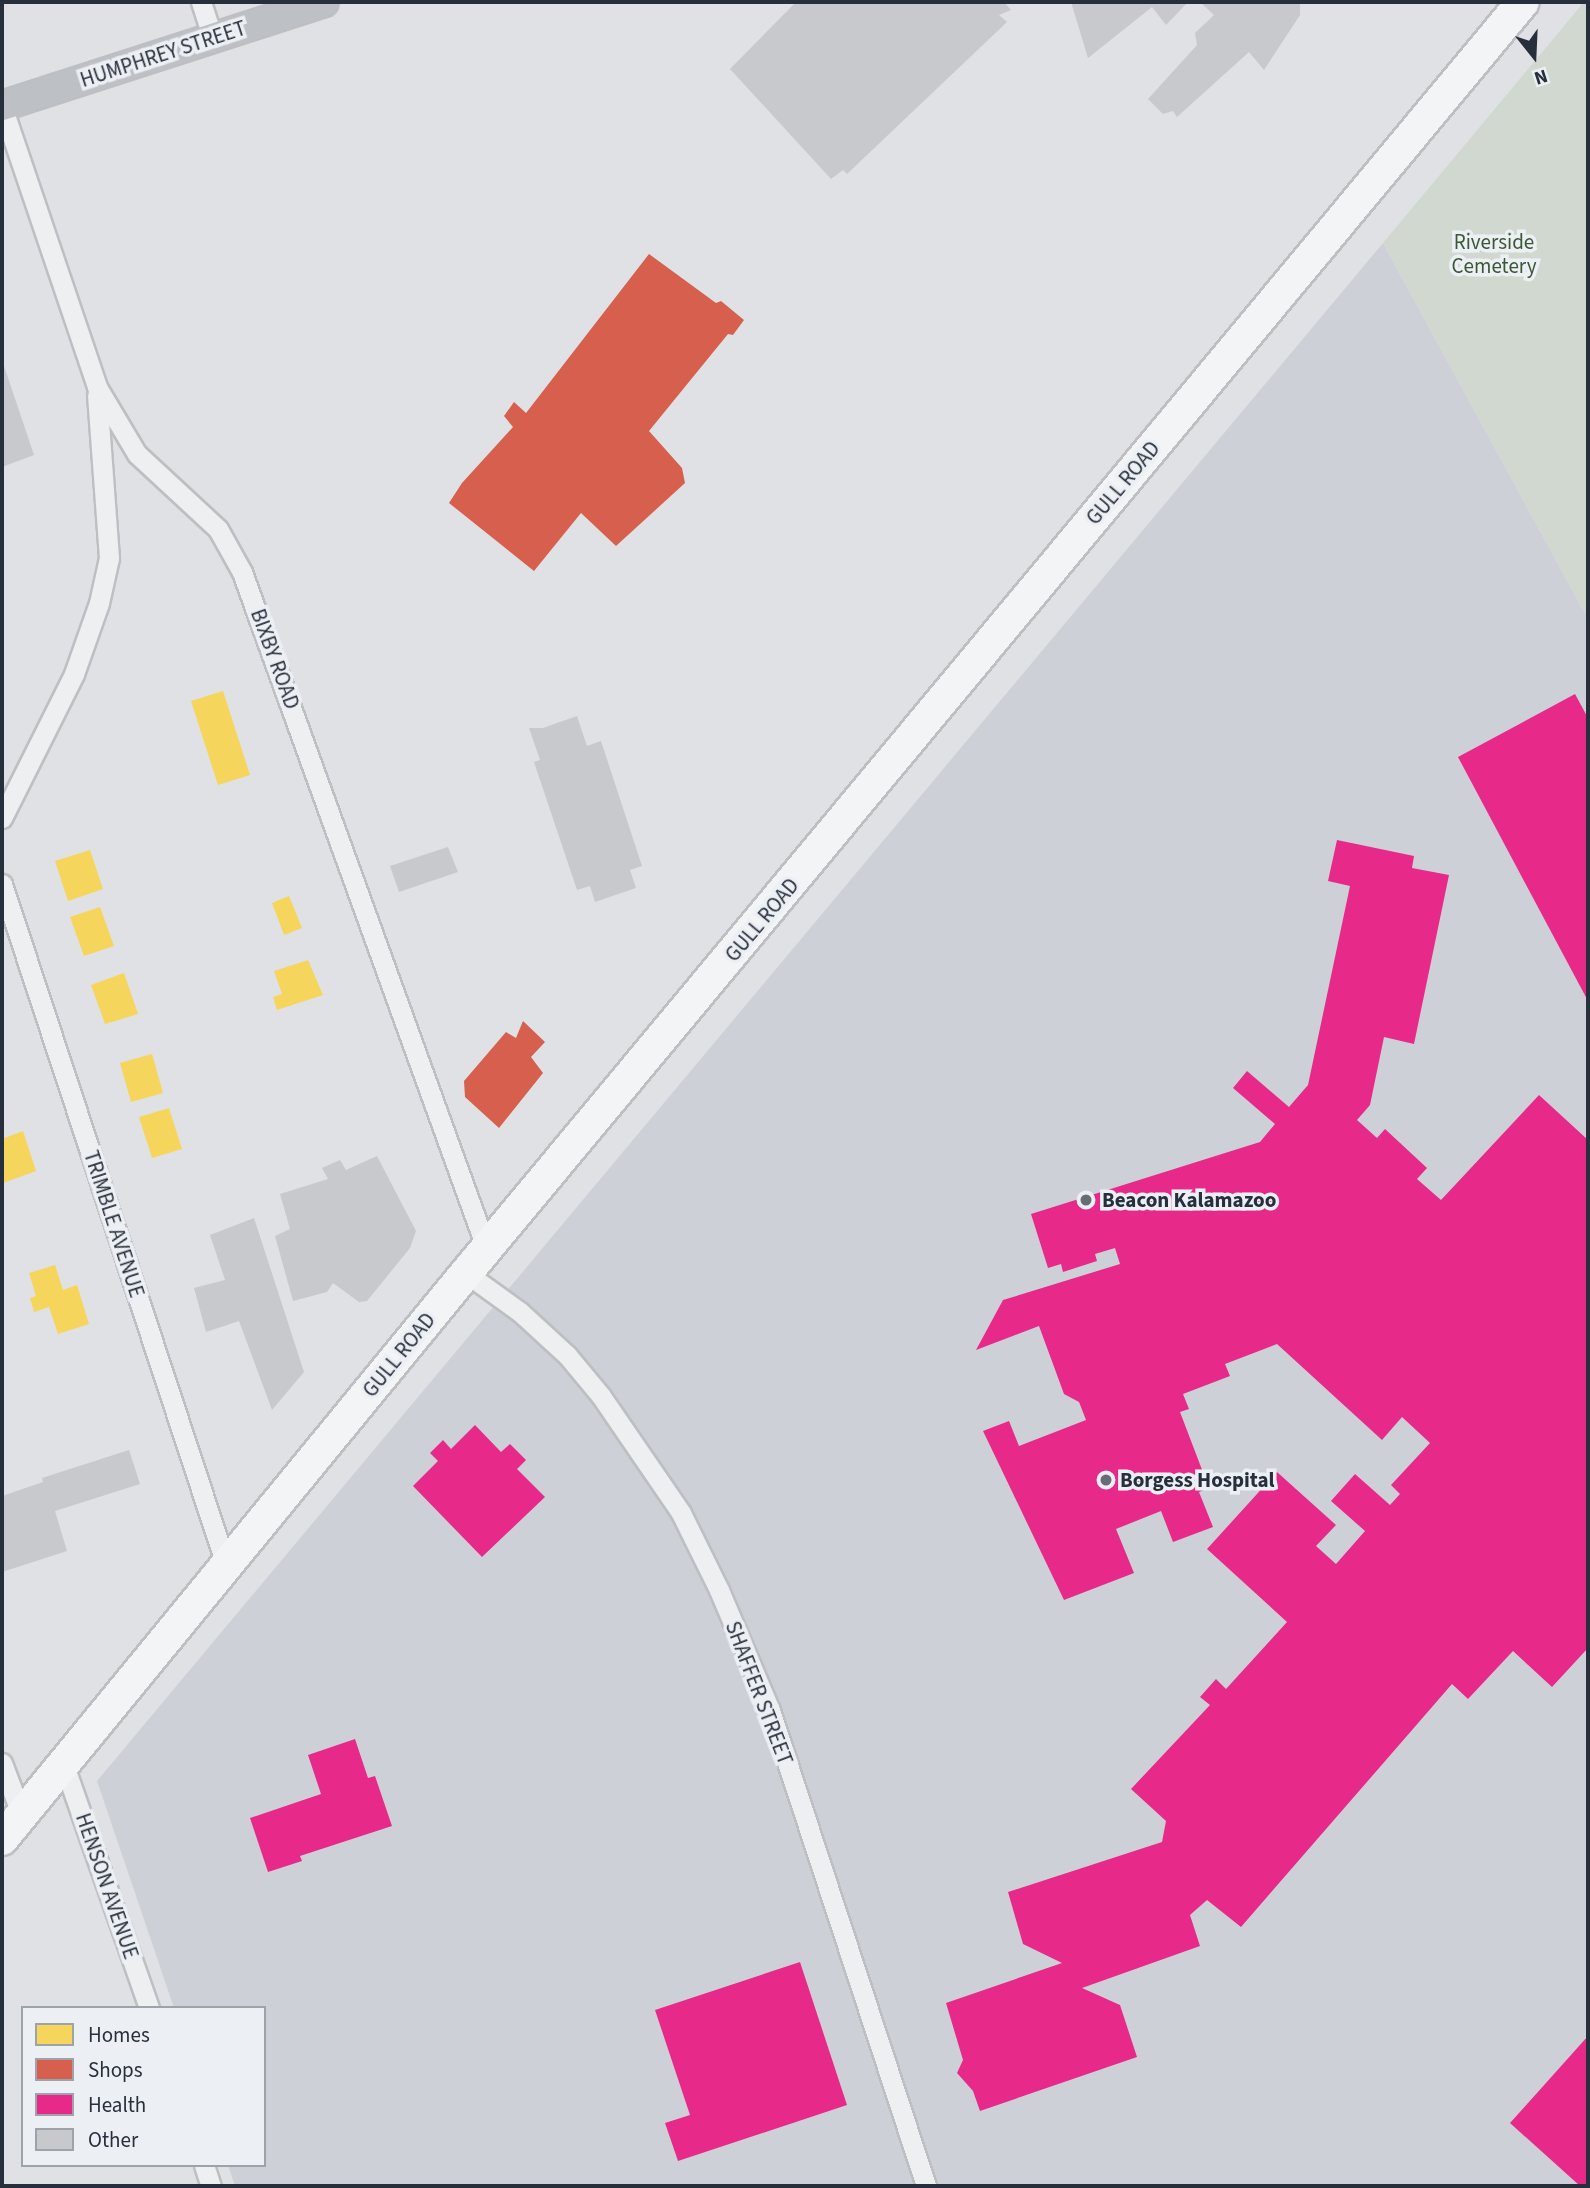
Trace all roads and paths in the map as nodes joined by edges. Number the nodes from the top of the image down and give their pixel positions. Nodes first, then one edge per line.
1 (201, 2) edge
2 (324, 2) edge
3 (1523, 2) edge
4 (213, 38) junction
5 (2, 106) edge
6 (97, 387) junction
7 (2, 818) edge
8 (2, 884) edge
9 (487, 1250) junction
10 (466, 1273) junction
11 (226, 1565) junction
12 (2, 1763) edge
13 (64, 1765) junction
14 (12, 1828) edge
15 (148, 2006) edge
16 (205, 2167) edge
17 (211, 2186) edge
18 (926, 2186) edge

1 - 4 street
2 - 4 street, HUMPHREY STREET
3 - 9 main road, GULL ROAD
4 - 5 street, HUMPHREY STREET
5 - 6 street, BIXBY ROAD
6 - 7 street
6 - 9 street, BIXBY ROAD
8 - 11 street, TRIMBLE AVENUE
9 - 10 main road, GULL ROAD
10 - 11 main road, GULL ROAD
10 - 18 street, SHAFFER STREET
11 - 13 main road, GULL ROAD
12 - 14 street
13 - 14 main road, GULL ROAD
13 - 15 street, HENSON AVENUE
16 - 17 street

